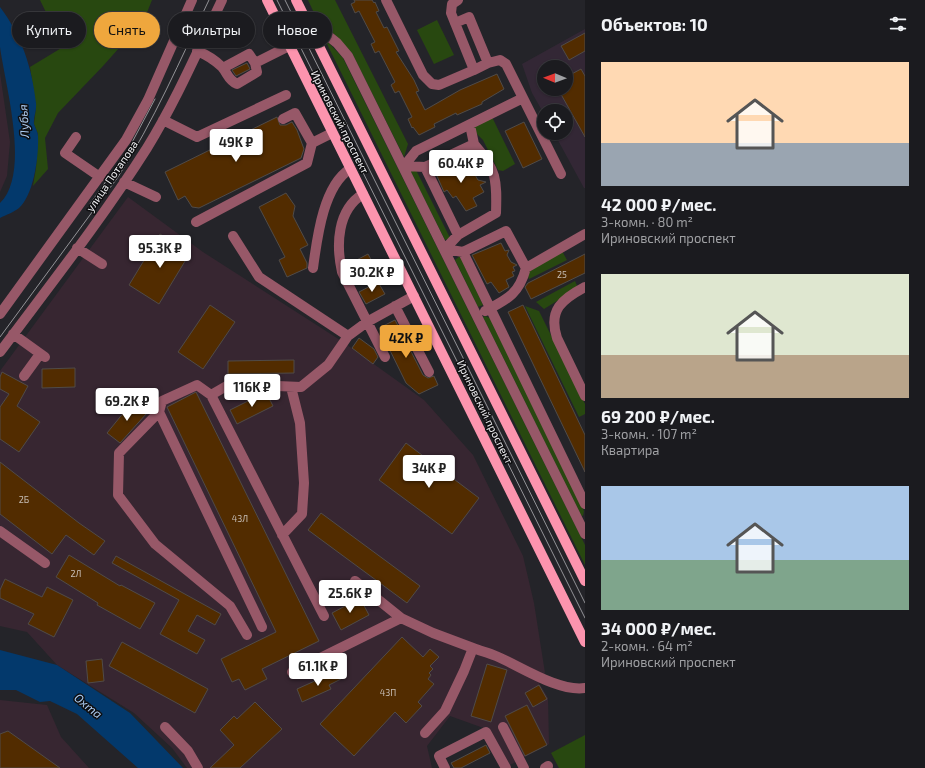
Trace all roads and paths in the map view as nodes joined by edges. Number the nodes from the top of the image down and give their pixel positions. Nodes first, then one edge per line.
1 (192, 0) edge
2 (222, 0) edge
3 (267, 0) edge
4 (296, 0) edge
5 (386, 0) edge
6 (457, 0) edge
7 (273, 12) edge
8 (303, 12) edge
9 (455, 23) junction
10 (332, 39) edge
11 (285, 48) edge
12 (290, 48) edge
13 (321, 48) edge
14 (197, 51) junction
15 (256, 63) junction
16 (488, 63) junction
17 (223, 68) junction
18 (474, 70) junction
19 (286, 95) dead end
20 (523, 98) junction
21 (163, 120) junction
22 (283, 120) dead end
23 (470, 125) junction
24 (332, 133) junction
25 (76, 137) dead end
26 (312, 143) junction
27 (474, 144) junction
28 (404, 166) junction
29 (425, 167) junction
30 (350, 169) junction
31 (561, 174) dead end
32 (100, 177) junction
33 (124, 182) junction
34 (363, 194) junction
35 (156, 197) dead end
36 (196, 222) dead end
37 (585, 234) edge
38 (458, 235) junction
39 (233, 236) dead end
40 (77, 248) junction
41 (445, 249) junction
42 (463, 252) junction
43 (102, 264) dead end
44 (312, 268) dead end
45 (526, 268) junction
46 (585, 287) edge
47 (414, 296) junction
48 (395, 306) junction
49 (490, 308) junction
50 (0, 314) edge
51 (478, 314) junction
52 (367, 322) junction
53 (14, 334) junction
54 (348, 336) junction
55 (0, 352) edge
56 (385, 357) dead end
57 (428, 372) dead end
58 (24, 376) dead end
59 (291, 386) junction
60 (211, 395) junction
61 (585, 396) edge
62 (159, 412) junction
63 (585, 504) edge
64 (584, 527) edge
65 (0, 532) edge
66 (282, 535) junction
67 (45, 563) dead end
68 (355, 581) dead end
69 (585, 581) edge
70 (324, 616) dead end
71 (402, 618) junction
72 (262, 627) dead end
73 (247, 635) dead end
74 (585, 642) edge
75 (473, 648) junction
76 (292, 672) dead end
77 (585, 688) edge
78 (165, 727) dead end
79 (503, 727) dead end
80 (425, 733) dead end
81 (501, 767) edge
82 (198, 768) edge
83 (445, 768) edge
84 (524, 768) edge

1 - 32 street, улица Потапова
2 - 14 street, улица Потапова
3 - 7 main road, Ириновский проспект
4 - 8 main road, Ириновский проспект
5 - 18 street
6 - 9 street
9 - 16 street
9 - 18 street
10 - 28 street
11 - 15 street
12 - 24 main road, Ириновский проспект
13 - 69 main road, Ириновский проспект
14 - 17 street
14 - 21 street, улица Потапова
15 - 17 street
15 - 17 street
16 - 18 street
16 - 20 street
19 - 21 street
20 - 23 street
20 - 31 street
21 - 33 street, улица Потапова
22 - 26 street
23 - 27 street
23 - 28 street
24 - 26 street
24 - 30 main road, Ириновский проспект
25 - 32 street
26 - 36 street
27 - 29 street
27 - 38 street
28 - 29 street
28 - 41 street
29 - 38 street
30 - 34 main road, Ириновский проспект
30 - 44 street
32 - 50 street, улица Потапова
33 - 35 street
33 - 40 street, улица Потапова
34 - 47 main road, Ириновский проспект
34 - 52 street
37 - 45 street
38 - 41 street
39 - 54 street
40 - 43 street
40 - 53 street, улица Потапова
41 - 42 street
41 - 51 street
42 - 45 street
42 - 49 street
45 - 49 street
46 - 61 street
47 - 48 street
47 - 74 main road, Ириновский проспект
48 - 52 street
48 - 57 street
49 - 51 street
49 - 63 street
51 - 64 street
52 - 54 street
52 - 56 street
53 - 55 street, улица Потапова
53 - 58 street
54 - 59 street
59 - 60 street
59 - 66 street
60 - 62 street
60 - 66 street
62 - 72 street
62 - 73 street
65 - 67 street
66 - 70 street
68 - 71 street
71 - 75 street
71 - 76 street
75 - 77 street
75 - 80 street
78 - 82 street
79 - 84 street
81 - 83 street

